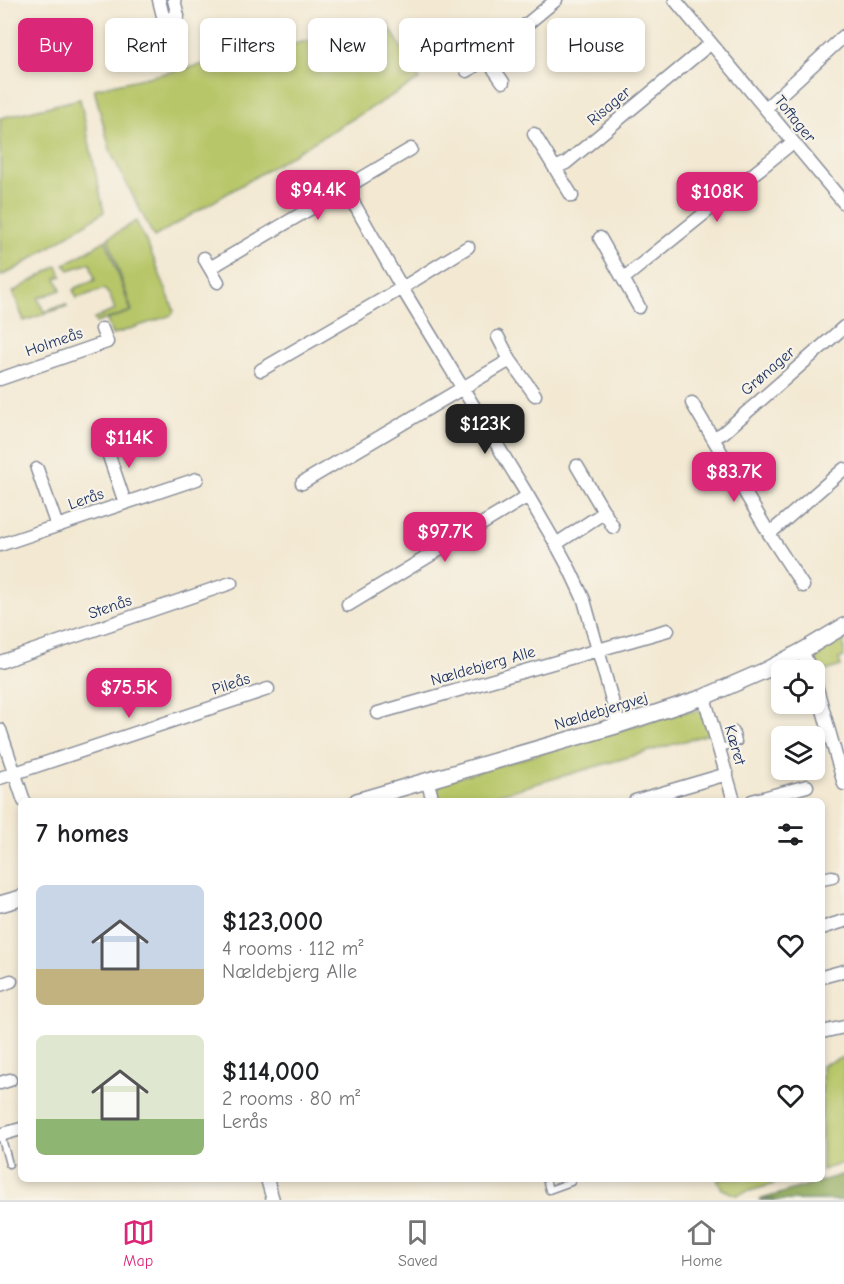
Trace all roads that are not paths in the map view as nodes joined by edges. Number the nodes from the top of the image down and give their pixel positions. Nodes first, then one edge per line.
1 (159, 0) edge
2 (174, 0) edge
3 (556, 0) edge
4 (680, 2) edge
5 (534, 18) edge
6 (844, 36) edge
7 (711, 43) junction
8 (496, 72) edge
9 (503, 82) dead end
10 (766, 108) junction
11 (534, 134) dead end
12 (792, 143) junction
13 (411, 149) dead end
14 (555, 168) junction
15 (345, 188) junction
16 (572, 196) dead end
17 (844, 203) edge
18 (600, 238) dead end
19 (468, 247) dead end
20 (623, 279) junction
21 (218, 282) dead end
22 (402, 288) junction
23 (639, 307) dead end
24 (844, 327) edge
25 (102, 329) dead end
26 (498, 337) dead end
27 (510, 360) junction
28 (261, 370) dead end
29 (0, 379) edge
30 (463, 388) junction
31 (535, 395) dead end
32 (692, 403) dead end
33 (713, 438) junction
34 (105, 444) dead end
35 (577, 466) dead end
36 (37, 469) dead end
37 (842, 475) edge
38 (197, 479) dead end
39 (302, 483) dead end
40 (528, 496) junction
41 (125, 503) junction
42 (605, 513) junction
43 (57, 526) junction
44 (613, 527) dead end
45 (769, 534) junction
46 (556, 544) junction
47 (0, 545) edge
48 (231, 583) dead end
49 (803, 586) dead end
50 (348, 605) dead end
51 (844, 626) edge
52 (668, 630) dead end
53 (598, 650) junction
54 (802, 651) junction
55 (806, 660) edge
56 (0, 662) edge
57 (268, 689) dead end
58 (704, 697) junction
59 (378, 713) dead end
60 (824, 714) edge
61 (619, 725) junction
62 (0, 730) edge
63 (735, 730) dead end
64 (719, 749) junction
65 (14, 773) junction
66 (727, 774) junction
67 (0, 778) edge
68 (427, 780) junction
69 (844, 784) edge
70 (807, 786) dead end
71 (23, 798) edge
72 (367, 798) edge
73 (433, 798) edge
74 (645, 798) edge
75 (733, 798) edge
76 (763, 798) edge
77 (18, 899) edge
78 (0, 904) edge
79 (844, 921) edge
80 (825, 927) edge
81 (844, 971) edge
82 (825, 976) edge
83 (844, 1027) edge
84 (825, 1031) edge
85 (18, 1130) edge
86 (0, 1135) edge
87 (9, 1164) dead end
88 (268, 1182) edge
89 (547, 1182) edge
90 (571, 1182) edge
91 (273, 1200) edge

1 - 2 street
3 - 5 street
4 - 7 street, Toftager
6 - 10 street
7 - 10 street, Toftager
7 - 14 street, Risager
8 - 9 street
10 - 12 street, Toftager
11 - 14 street
12 - 17 street, Toftager
12 - 20 street
13 - 15 street
14 - 16 street
15 - 21 street
15 - 22 street
18 - 20 street
19 - 22 street
20 - 23 street
22 - 28 street
22 - 30 street
24 - 33 street, Grønager
25 - 29 street, Holmeås
26 - 27 street
27 - 30 street
27 - 31 street
30 - 39 street
30 - 40 street
32 - 33 street
33 - 45 street
34 - 41 street, Lerås
35 - 42 street
36 - 43 street, Lerås
37 - 45 street
38 - 41 street, Lerås
40 - 46 street
40 - 50 street
41 - 43 street, Lerås
42 - 44 street
42 - 46 street
43 - 47 street, Lerås
45 - 49 street
46 - 53 street
48 - 56 street, Stenås
51 - 54 street, Nældebjergvej
52 - 53 street, Nældebjerg Alle
53 - 59 street, Nældebjerg Alle
53 - 61 street
54 - 55 street
54 - 58 street, Nældebjergvej
57 - 65 street, Pileås
58 - 61 street, Nældebjergvej
58 - 64 street, Kæret
60 - 69 street
61 - 68 street, Nældebjergvej
62 - 65 street
63 - 64 lane
64 - 66 street, Kæret
65 - 67 street, Pileås
65 - 71 street
66 - 74 street
66 - 75 street, Kæret
68 - 72 street, Nældebjergvej
68 - 73 street
70 - 76 street
77 - 78 street
79 - 80 street
81 - 82 street
83 - 84 street
85 - 86 street
86 - 87 lane
88 - 91 street
89 - 90 lane

